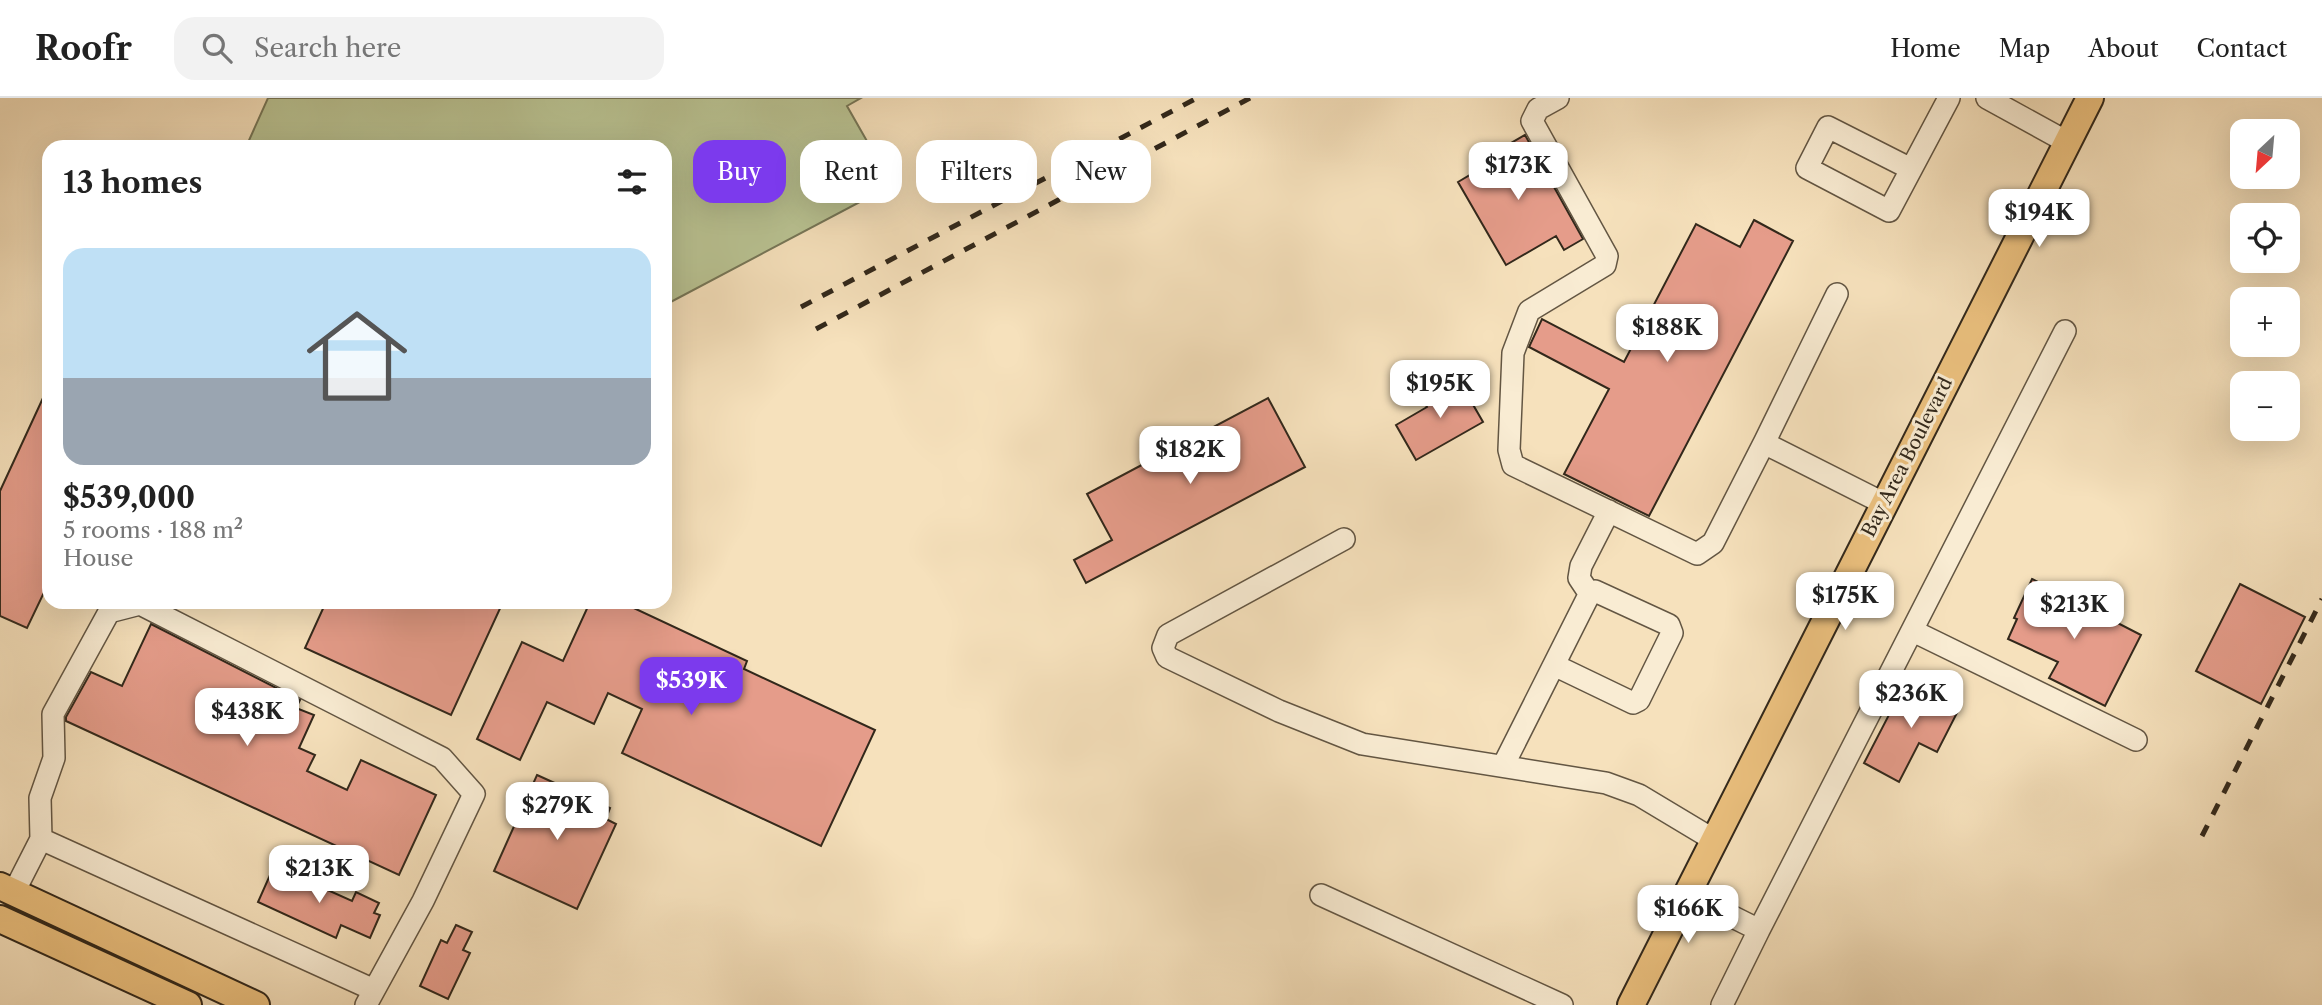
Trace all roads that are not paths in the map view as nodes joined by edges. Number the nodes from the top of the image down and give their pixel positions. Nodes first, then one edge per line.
1 (1558, 98) edge
2 (1949, 98) edge
3 (1987, 98) edge
4 (2090, 98) edge
5 (2067, 142) junction
6 (1911, 169) junction
7 (1837, 294) dead end
8 (2065, 331) dead end
9 (1764, 443) junction
10 (1884, 503) junction
11 (1609, 511) junction
12 (1344, 539) dead end
13 (1589, 593) junction
14 (121, 609) edge
15 (150, 609) edge
16 (1913, 631) junction
17 (1554, 665) junction
18 (2136, 740) dead end
19 (1503, 766) junction
20 (41, 839) junction
21 (1714, 840) junction
22 (7, 889) edge
23 (1687, 894) junction
24 (1321, 895) dead end
25 (0, 919) edge
26 (1759, 930) junction
27 (370, 997) edge
28 (188, 1005) edge
29 (256, 1005) edge
30 (1562, 1005) edge
31 (1631, 1005) edge
32 (1722, 1005) edge

1 - 11 lane
2 - 6 lane
3 - 5 lane
4 - 5 main road, Bay Area Boulevard
5 - 10 main road, Bay Area Boulevard
6 - 6 lane
7 - 9 lane
8 - 16 lane
9 - 10 lane
9 - 11 lane
10 - 21 main road, Bay Area Boulevard
11 - 13 lane
12 - 19 lane
13 - 17 lane
13 - 17 lane
14 - 20 lane
15 - 27 lane
16 - 18 lane
16 - 26 lane
17 - 19 lane
19 - 21 lane
20 - 22 lane
20 - 27 lane
21 - 23 main road, Bay Area Boulevard
22 - 29 main road
23 - 26 lane
23 - 31 main road, Bay Area Boulevard
24 - 30 lane
25 - 28 main road
26 - 32 lane

